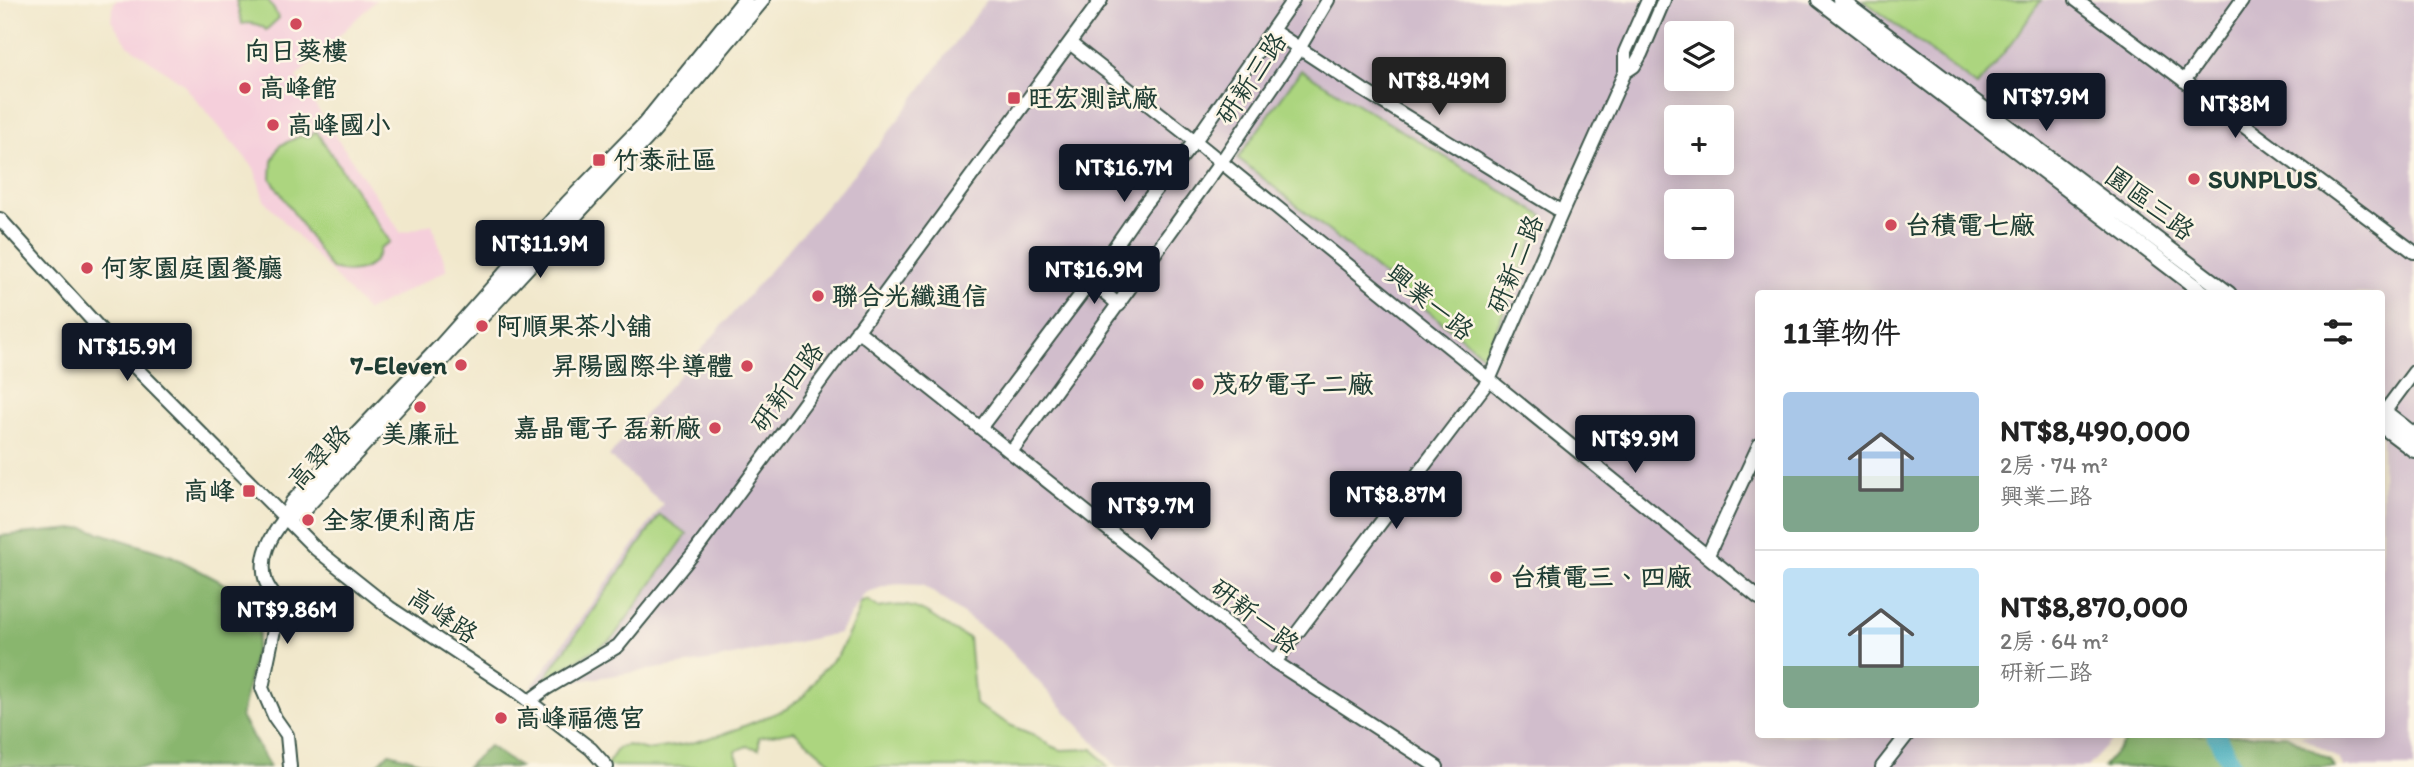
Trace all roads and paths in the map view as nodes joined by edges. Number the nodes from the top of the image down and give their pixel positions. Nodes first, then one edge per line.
1 (745, 0) edge
2 (762, 0) edge
3 (1101, 0) edge
4 (1293, 0) edge
5 (1328, 0) edge
6 (1648, 0) edge
7 (1664, 0) edge
8 (1819, 0) edge
9 (1840, 0) edge
10 (2076, 0) edge
11 (2242, 0) edge
12 (1273, 30) junction
13 (1071, 44) junction
14 (1300, 47) junction
15 (1625, 72) junction
16 (2184, 81) junction
17 (1195, 141) junction
18 (1221, 161) junction
19 (1562, 212) junction
20 (0, 219) edge
21 (2414, 252) edge
22 (1091, 281) junction
23 (2200, 290) edge
24 (2224, 290) edge
25 (1119, 305) junction
26 (857, 330) junction
27 (2414, 372) edge
28 (1489, 380) junction
29 (2385, 412) edge
30 (2385, 418) edge
31 (2385, 419) edge
32 (981, 427) junction
33 (2414, 435) edge
34 (2414, 450) edge
35 (1011, 452) junction
36 (1755, 454) edge
37 (285, 518) junction
38 (1708, 555) junction
39 (1755, 595) edge
40 (1275, 662) junction
41 (529, 701) junction
42 (1905, 738) edge
43 (290, 767) edge
44 (607, 767) edge
45 (1437, 767) edge
46 (1882, 767) edge

1 - 37 street, 高翠路
2 - 37 street, 高翠路
3 - 13 street, 研新四路
4 - 12 street, 研新三路
5 - 14 street, 研新三路
6 - 15 street, 研新二路
7 - 15 street, 研新二路
8 - 23 street, 園區三路
9 - 24 street, 園區三路
10 - 16 street
11 - 16 street
12 - 14 street
12 - 17 street, 研新三路
13 - 17 street, 興業一路
13 - 26 street, 研新四路
14 - 18 street, 研新三路
14 - 19 street
15 - 19 street, 研新二路
16 - 21 street
17 - 18 street, 興業一路
17 - 22 street, 研新三路
18 - 25 street, 研新三路
18 - 28 street, 興業一路
19 - 28 street, 研新二路
20 - 37 street, 高峰路
22 - 25 street
22 - 32 street, 研新三路
25 - 35 street, 研新三路
26 - 32 street, 研新一路
26 - 41 street, 研新四路
27 - 29 street
28 - 38 street, 興業一路
28 - 40 street, 研新二路
30 - 33 street
31 - 34 street
32 - 35 street, 研新一路
35 - 40 street, 研新一路
36 - 38 street
37 - 41 street, 高峰路
37 - 43 street
38 - 39 street, 興業一路
40 - 45 street, 研新一路
41 - 44 street, 高峰路
42 - 46 street

